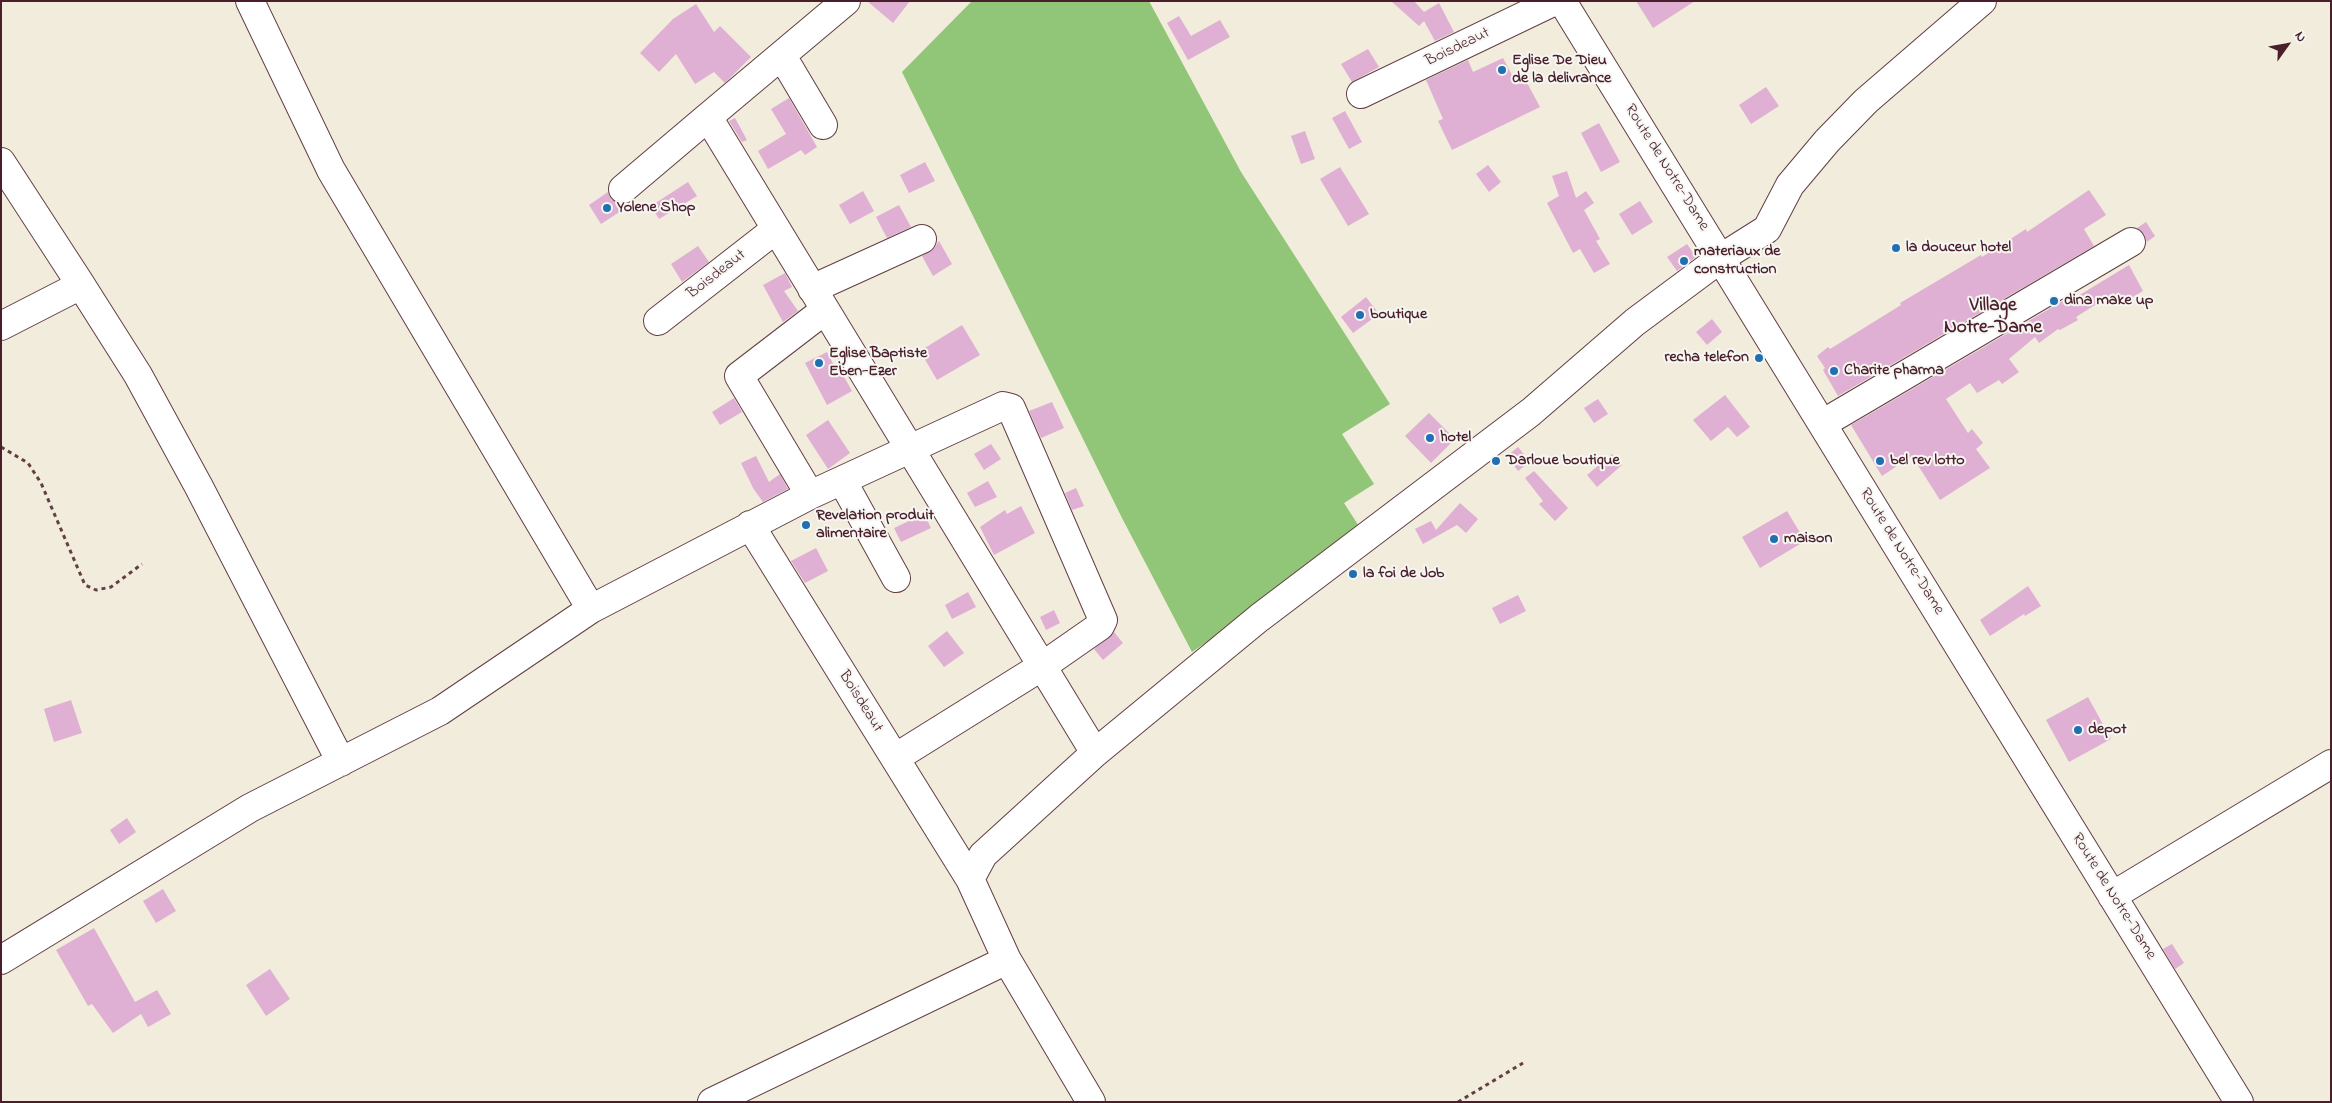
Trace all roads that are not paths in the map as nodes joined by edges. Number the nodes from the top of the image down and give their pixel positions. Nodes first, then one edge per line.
1 (250, 1) edge
2 (846, 1) edge
3 (1555, 1) edge
4 (1562, 1) edge
5 (1982, 1) edge
6 (782, 56) junction
7 (1362, 94) dead end
8 (708, 117) junction
9 (822, 125) dead end
10 (1, 162) edge
11 (624, 190) dead end
12 (776, 229) junction
13 (922, 239) dead end
14 (2131, 242) dead end
15 (1710, 266) junction
16 (81, 285) junction
17 (819, 299) junction
18 (658, 321) dead end
19 (1, 326) edge
20 (1822, 424) junction
21 (911, 449) junction
22 (843, 482) junction
23 (810, 495) junction
24 (750, 525) junction
25 (896, 578) dead end
26 (591, 609) junction
27 (1044, 665) junction
28 (1095, 753) junction
29 (895, 758) junction
30 (341, 762) junction
31 (2331, 764) edge
32 (970, 879) junction
33 (2112, 896) junction
34 (1, 960) edge
35 (1007, 960) junction
36 (712, 1102) edge
37 (1091, 1102) edge
38 (2239, 1102) edge

1 - 26 street
2 - 6 street
3 - 7 street, Boisdeaut
4 - 15 street, Route de Notre-Dame
5 - 15 street
6 - 8 street
6 - 9 street
8 - 11 street
8 - 12 street
10 - 16 street
12 - 17 street
12 - 18 street, Boisdeaut
13 - 17 street
14 - 20 street
15 - 20 street, Route de Notre-Dame
15 - 28 street
16 - 19 street
16 - 30 street
17 - 21 street
17 - 23 street
20 - 33 street, Route de Notre-Dame
21 - 22 street
21 - 27 street
21 - 27 street
22 - 23 street
22 - 25 street
23 - 24 street
24 - 26 street
24 - 29 street, Boisdeaut
26 - 30 street
27 - 28 street
27 - 29 street
28 - 32 street
29 - 32 street, Boisdeaut
30 - 34 street
31 - 33 street
32 - 35 street, Boisdeaut
33 - 38 street, Route de Notre-Dame
35 - 36 street
35 - 37 street, Boisdeaut

